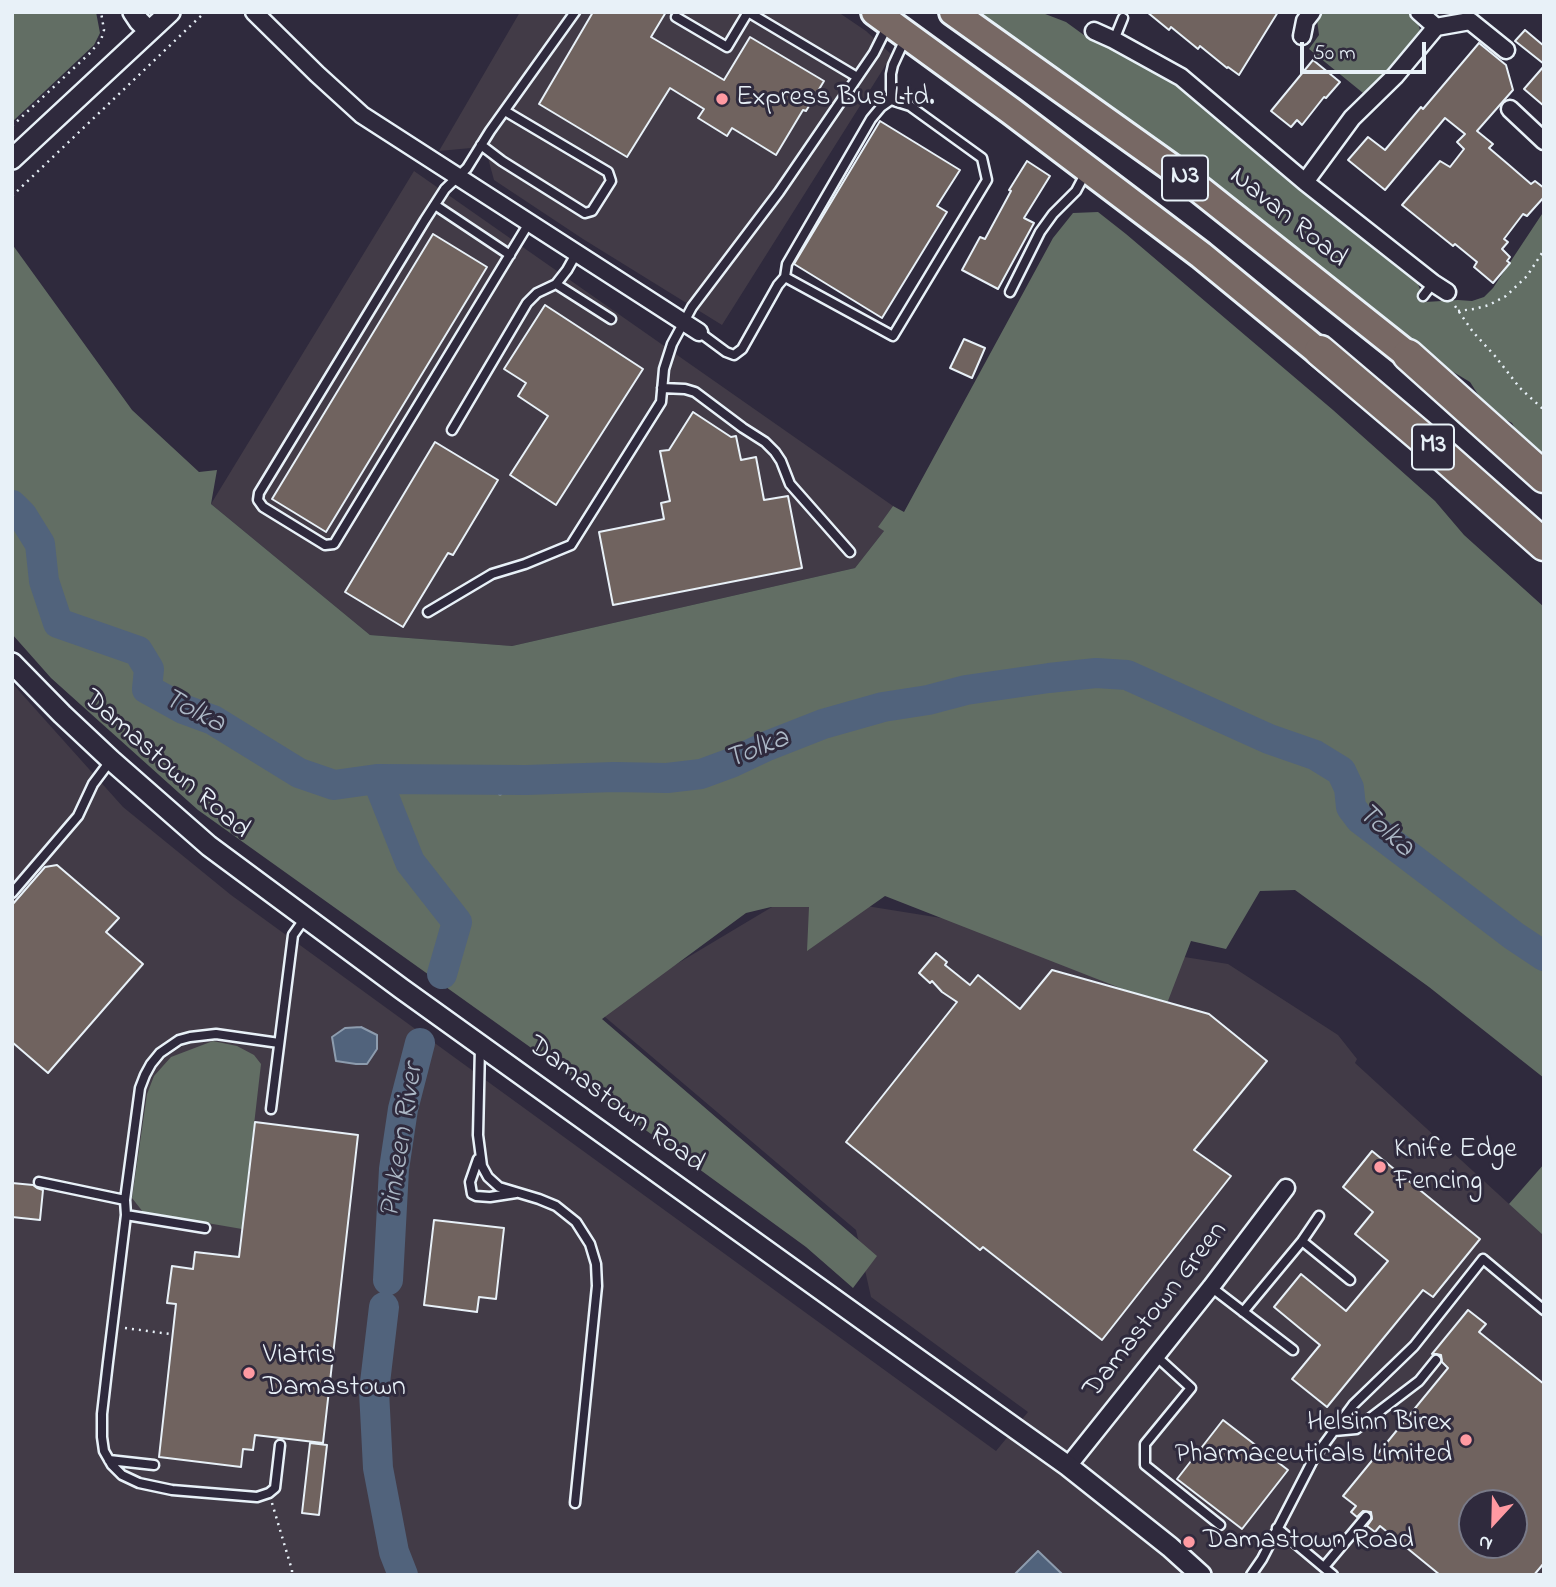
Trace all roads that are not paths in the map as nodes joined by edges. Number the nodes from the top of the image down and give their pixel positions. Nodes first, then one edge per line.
1 (133, 12) edge
2 (170, 12) edge
3 (254, 12) edge
4 (575, 12) edge
5 (954, 12) edge
6 (1312, 12) edge
7 (1419, 12) edge
8 (676, 17) dead end
9 (1123, 18) dead end
10 (890, 23) edge
11 (1436, 27) junction
12 (149, 31) junction
13 (1094, 31) dead end
14 (1302, 36) dead end
15 (1114, 40) junction
16 (1506, 50) dead end
17 (858, 77) junction
18 (891, 100) junction
19 (1510, 109) dead end
20 (505, 111) junction
21 (1544, 141) edge
22 (481, 145) junction
23 (12, 159) edge
24 (1088, 169) junction
25 (457, 177) junction
26 (1305, 182) junction
27 (435, 205) junction
28 (528, 223) junction
29 (576, 254) junction
30 (510, 255) junction
31 (785, 277) junction
32 (556, 284) junction
33 (1010, 292) dead end
34 (1447, 292) road end
35 (611, 319) dead end
36 (683, 322) junction
37 (699, 332) joint
38 (1320, 351) junction
39 (1408, 355) junction
40 (662, 388) junction
41 (452, 430) dead end
42 (1544, 465) edge
43 (1544, 477) edge
44 (1544, 545) edge
45 (850, 552) dead end
46 (1544, 556) edge
47 (428, 612) dead end
48 (12, 663) edge
49 (111, 760) junction
50 (12, 893) edge
51 (305, 918) junction
52 (279, 1043) junction
53 (480, 1044) junction
54 (271, 1109) dead end
55 (479, 1150) junction
56 (39, 1182) dead end
57 (1286, 1188) dead end
58 (519, 1192) junction
59 (125, 1200) junction
60 (126, 1215) junction
61 (1319, 1216) dead end
62 (205, 1228) dead end
63 (1302, 1241) junction
64 (1350, 1280) dead end
65 (1211, 1287) junction
66 (1544, 1310) edge
67 (1243, 1312) junction
68 (1293, 1350) dead end
69 (1156, 1356) junction
70 (1436, 1360) dead end
71 (1334, 1431) junction
72 (280, 1445) dead end
73 (108, 1460) junction
74 (154, 1465) dead end
75 (1068, 1466) junction
76 (575, 1503) dead end
77 (1366, 1517) dead end
78 (1220, 1525) dead end
79 (1278, 1528) junction
80 (1324, 1567) junction
81 (1201, 1575) edge
82 (1251, 1575) edge
83 (1333, 1575) edge

1 - 12 street
2 - 12 street
3 - 25 street
4 - 20 lane
5 - 39 highway, Navan Road / N3
6 - 14 street
7 - 11 street
8 - 17 lane
9 - 15 lane
10 - 17 lane
10 - 18 lane
10 - 24 highway, N3
11 - 16 street
11 - 26 street
12 - 23 street
13 - 15 street
15 - 26 street
17 - 36 lane
18 - 31 lane
18 - 31 lane
19 - 21 street
20 - 22 lane
20 - 22 lane
22 - 25 lane
24 - 33 lane
24 - 38 highway, N3
25 - 27 lane
25 - 28 street
26 - 34 street
27 - 30 lane
27 - 30 lane
28 - 29 street
28 - 30 lane
29 - 32 lane
29 - 36 street
31 - 37 lane
32 - 35 lane
32 - 41 lane
36 - 37 street
36 - 40 lane
38 - 44 highway, M3
38 - 46 highway
39 - 42 highway, Navan Road
39 - 43 highway, M3
40 - 45 lane
40 - 47 lane
48 - 49 street, Damastown Road
49 - 50 lane
49 - 51 street, Damastown Road
51 - 52 lane
51 - 53 street, Damastown Road
52 - 54 lane
52 - 59 lane
53 - 55 lane
53 - 75 street, Damastown Road
55 - 58 lane
55 - 58 lane
56 - 59 lane
57 - 65 street, Damastown Green
58 - 76 lane
59 - 60 lane
60 - 62 lane
60 - 73 lane
61 - 63 lane
63 - 64 lane
63 - 67 lane
65 - 67 lane
65 - 69 street, Damastown Green
66 - 71 lane
67 - 68 lane
69 - 75 street, Damastown Green
69 - 78 lane
70 - 71 lane
71 - 79 lane
72 - 73 lane
73 - 74 lane
75 - 81 street, Damastown Road
77 - 80 lane
79 - 80 lane
79 - 82 lane
80 - 83 lane

